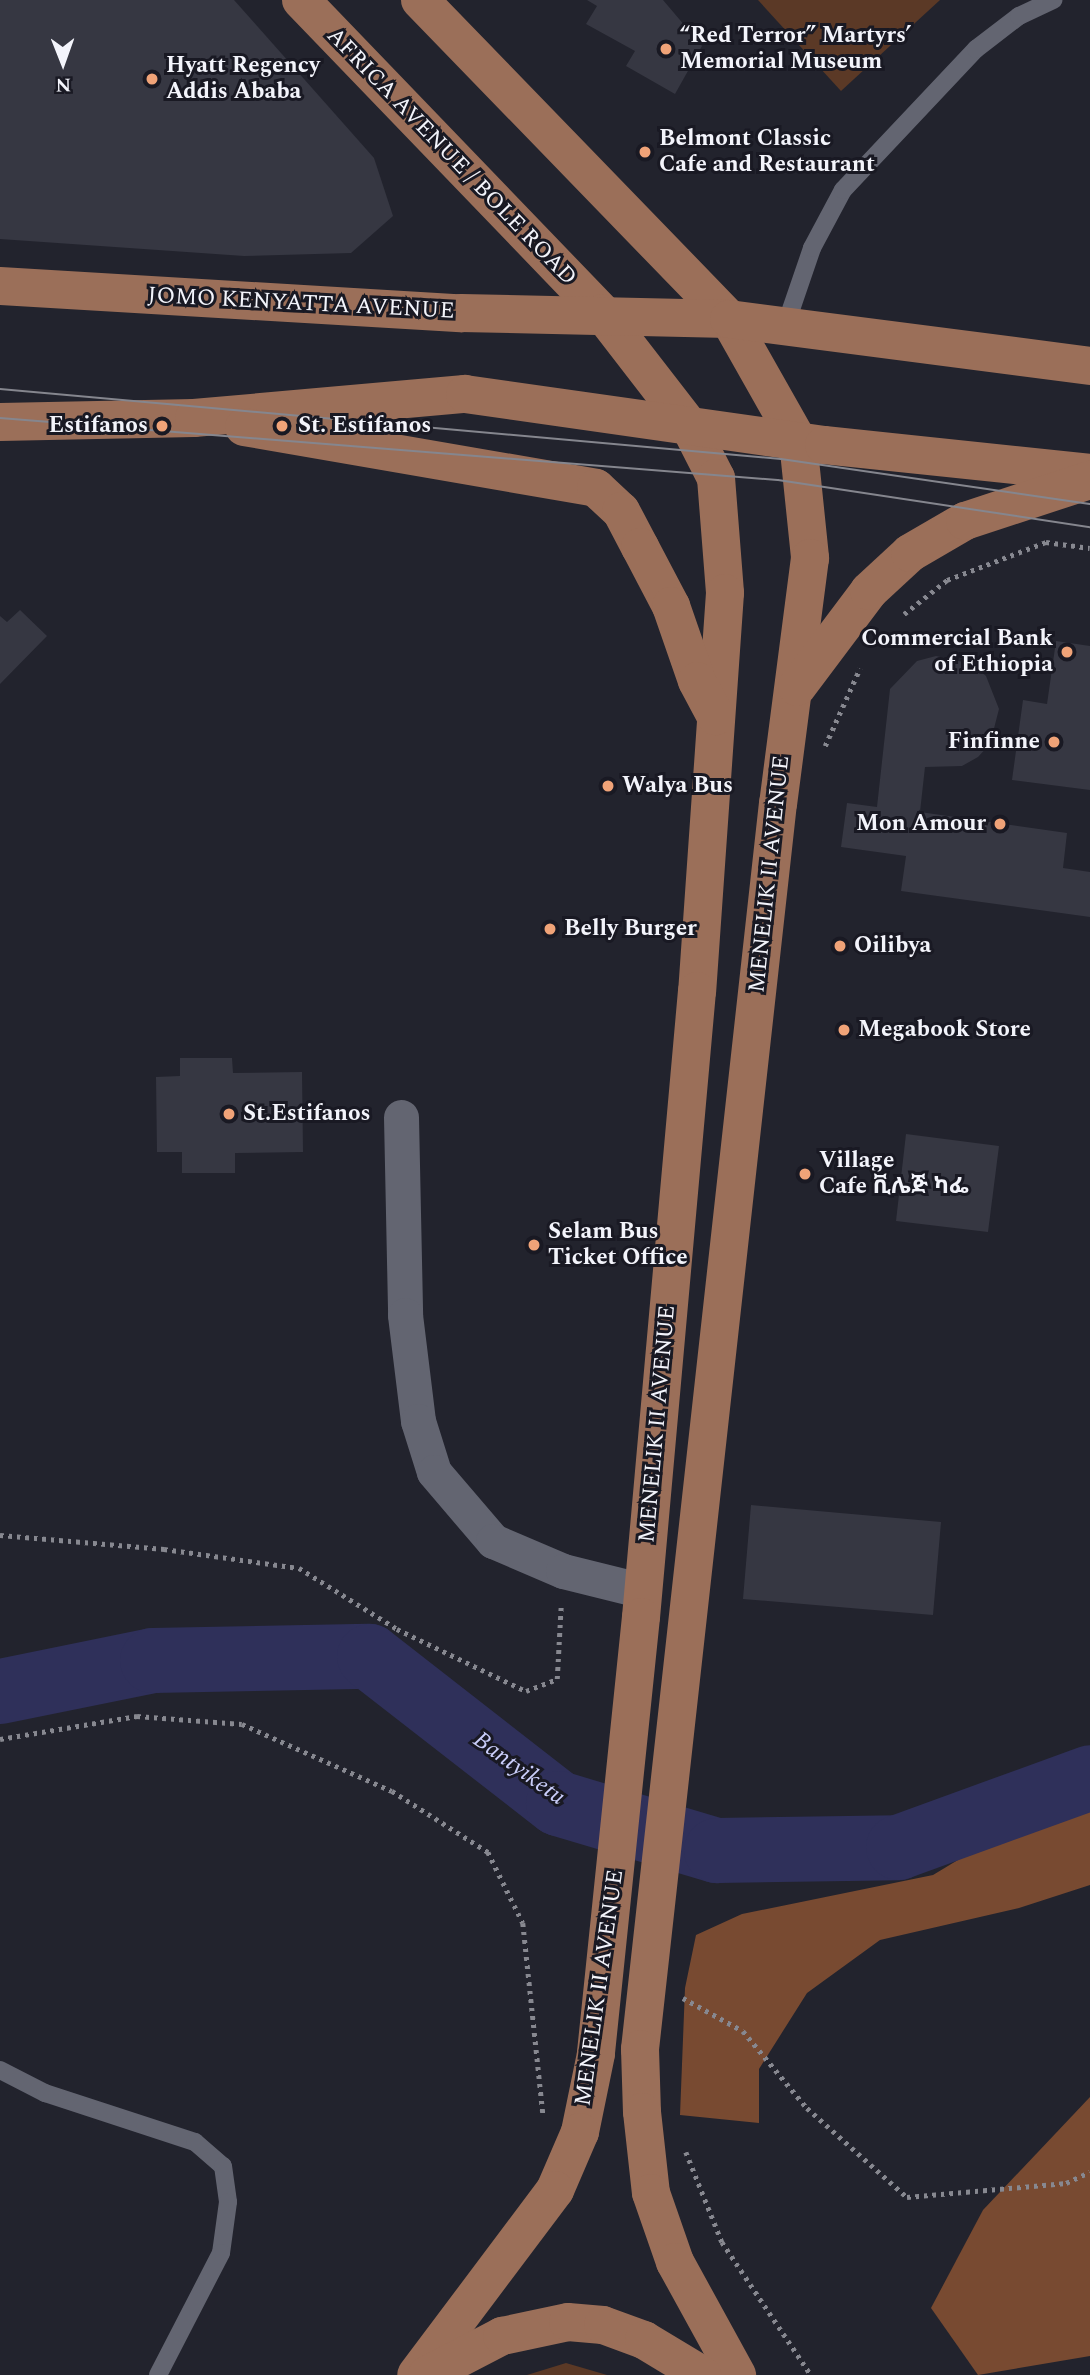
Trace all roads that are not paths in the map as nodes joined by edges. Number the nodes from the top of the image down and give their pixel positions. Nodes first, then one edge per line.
1 (301, 0) edge
2 (420, 0) edge
3 (1054, 0) edge
4 (0, 286) edge
5 (602, 313) junction
6 (729, 320) junction
7 (785, 327) junction
8 (1090, 366) edge
9 (194, 418) junction
10 (0, 422) edge
11 (690, 427) junction
12 (798, 441) junction
13 (1090, 473) edge
14 (1090, 480) edge
15 (794, 691) junction
16 (716, 716) junction
17 (401, 1117) dead end
18 (642, 1604) junction
19 (0, 2070) edge
20 (158, 2375) edge
21 (416, 2375) edge
22 (427, 2375) edge
23 (702, 2375) edge
24 (737, 2375) edge

1 - 5 main road, AFRICA AVENUE / BOLE ROAD
2 - 6 main road
3 - 7 lane
4 - 5 main road, JOMO KENYATTA AVENUE
5 - 6 main road, JOMO KENYATTA AVENUE
5 - 11 main road, AFRICA AVENUE / BOLE ROAD
6 - 7 main road, JOMO KENYATTA AVENUE
6 - 12 main road
7 - 8 main road, JOMO KENYATTA AVENUE
9 - 10 main road
9 - 11 main road
9 - 16 main road
11 - 12 main road
11 - 16 main road, MENELIK II AVENUE
12 - 13 main road
12 - 15 main road, MENELIK II AVENUE
14 - 15 main road
15 - 24 main road, MENELIK II AVENUE
16 - 18 main road, MENELIK II AVENUE
17 - 18 street
18 - 21 main road, MENELIK II AVENUE
19 - 20 lane
22 - 23 main road

